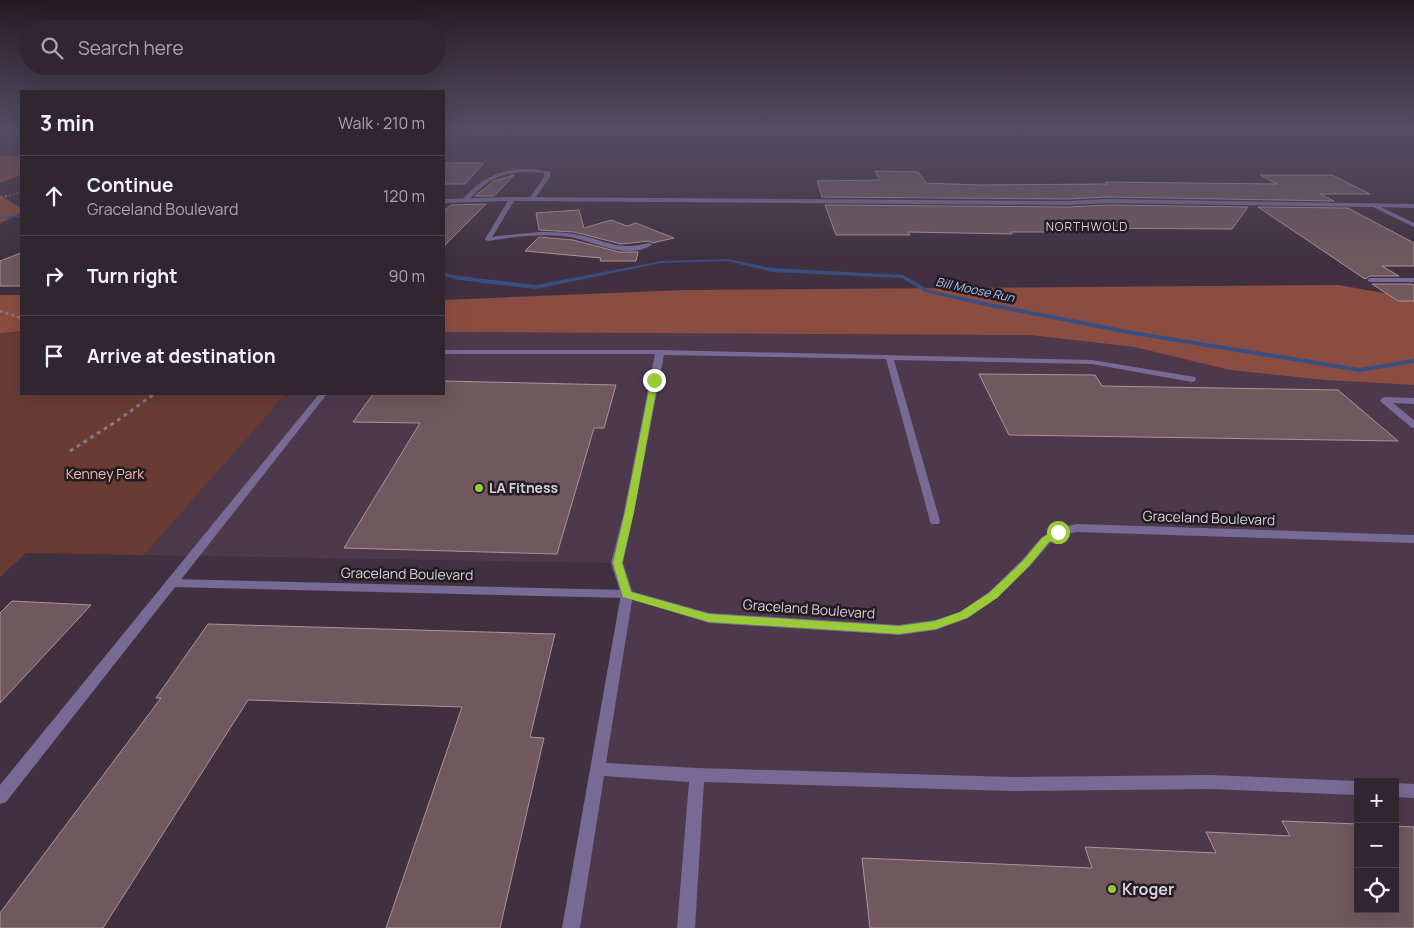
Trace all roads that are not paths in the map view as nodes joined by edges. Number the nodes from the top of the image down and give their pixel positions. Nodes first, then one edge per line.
1 (511, 171) edge
2 (536, 171) edge
3 (512, 199) junction
4 (532, 199) junction
5 (445, 201) edge
6 (464, 201) junction
7 (1371, 205) junction
8 (1414, 206) edge
9 (1414, 225) edge
10 (648, 245) dead end
11 (1370, 280) dead end
12 (1414, 280) edge
13 (445, 352) edge
14 (660, 352) junction
15 (889, 357) junction
16 (1192, 379) dead end
17 (322, 395) edge
18 (1414, 401) edge
19 (1414, 425) edge
20 (935, 521) dead end
21 (1414, 539) edge
22 (171, 583) junction
23 (627, 594) junction
24 (597, 769) junction
25 (697, 775) junction
26 (1354, 788) edge
27 (1399, 790) edge
28 (1414, 791) edge
29 (0, 797) edge
30 (572, 928) edge
31 (686, 928) edge

1 - 6 street
2 - 4 street
3 - 4 street
3 - 6 street
3 - 10 street
4 - 7 street
5 - 6 street
7 - 8 street
7 - 9 street
11 - 12 street
13 - 14 street
14 - 15 street
14 - 23 street
15 - 16 street
15 - 20 street
17 - 22 street
18 - 19 street
21 - 23 street, Graceland Boulevard
22 - 23 street, Graceland Boulevard
22 - 29 street
23 - 24 street
24 - 25 street
24 - 30 street
25 - 26 street
25 - 31 street
27 - 28 street

